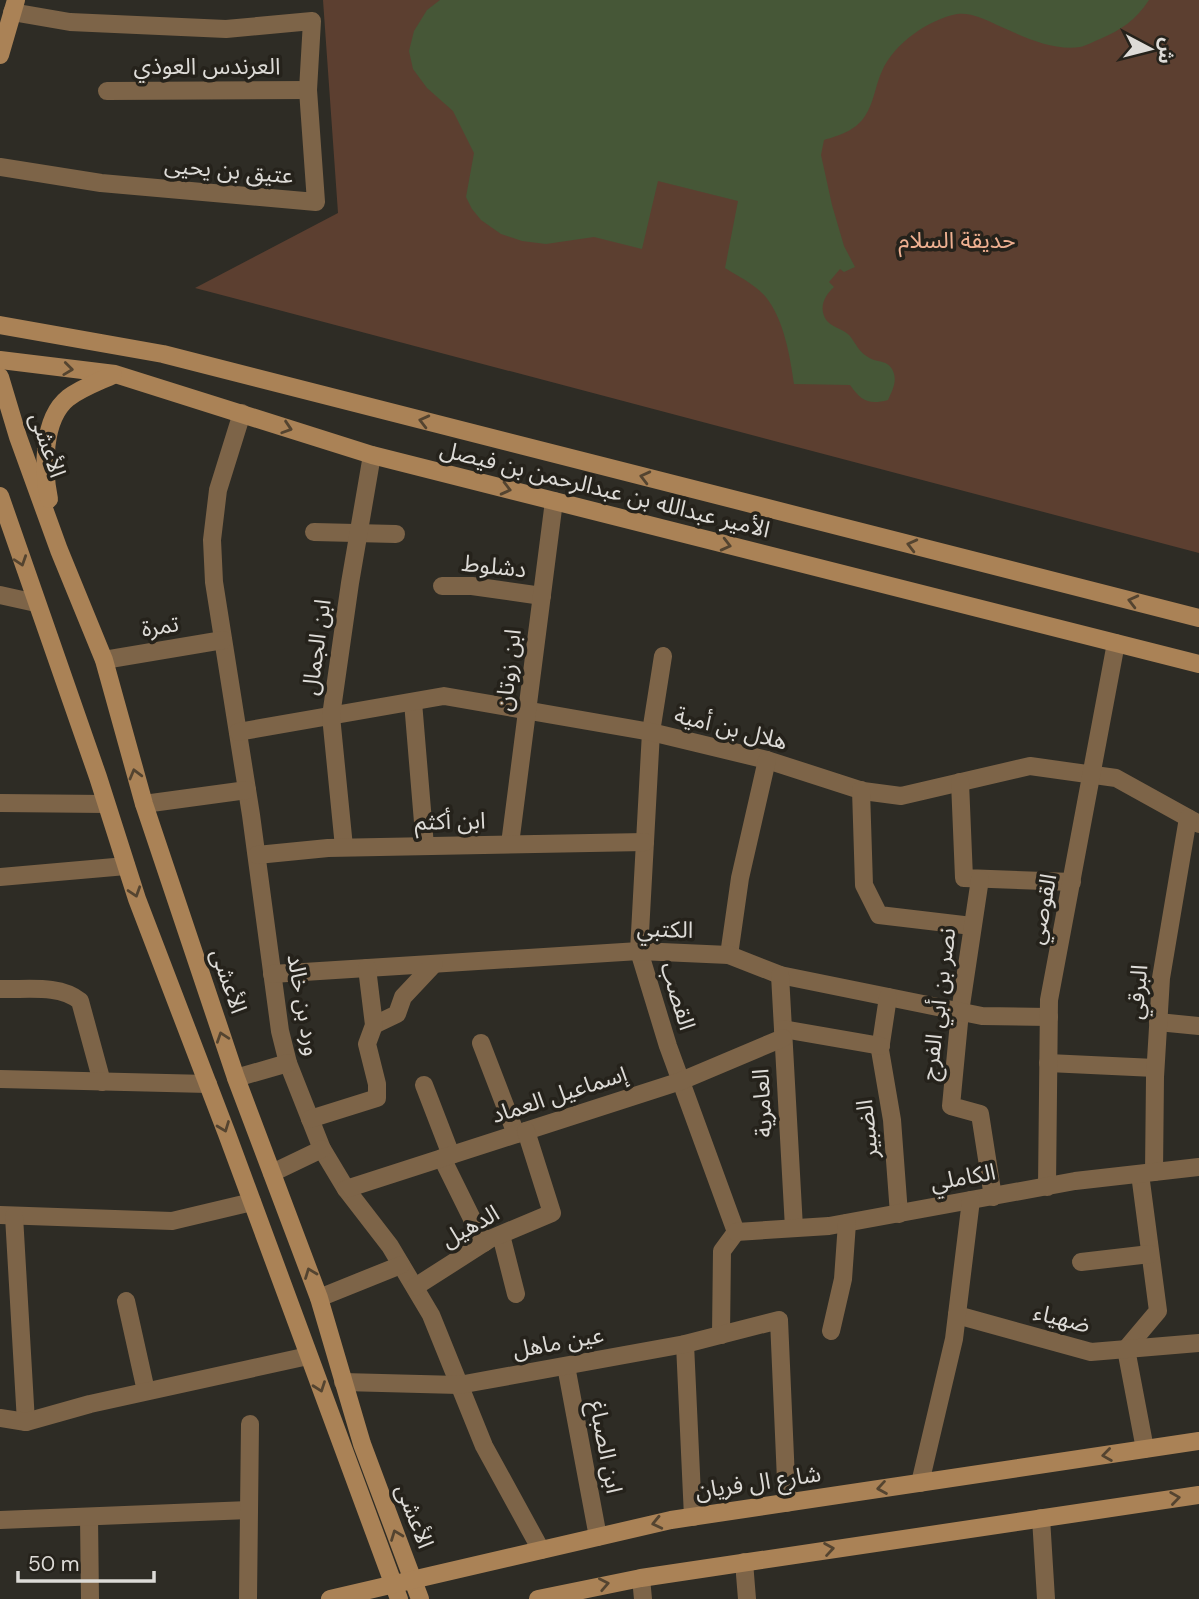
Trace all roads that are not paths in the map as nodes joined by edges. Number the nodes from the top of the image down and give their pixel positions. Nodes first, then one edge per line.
1 (14, 6) edge
2 (0, 55) edge
3 (308, 90) junction
4 (107, 91) dead end
5 (0, 167) edge
6 (0, 325) edge
7 (0, 360) edge
8 (115, 374) junction
9 (0, 377) edge
10 (243, 413) junction
11 (372, 455) junction
12 (0, 496) edge
13 (554, 501) junction
14 (314, 532) dead end
15 (358, 534) junction
16 (396, 534) dead end
17 (59, 550) junction
18 (442, 586) dead end
19 (0, 595) edge
20 (542, 596) junction
21 (36, 603) junction
22 (1199, 618) edge
23 (223, 640) junction
24 (1116, 643) junction
25 (663, 656) dead end
26 (104, 660) junction
27 (1199, 664) edge
28 (413, 702) junction
29 (527, 711) junction
30 (331, 716) junction
31 (238, 732) junction
32 (651, 732) junction
33 (766, 760) junction
34 (1093, 775) junction
35 (960, 782) junction
36 (247, 790) junction
37 (861, 790) junction
38 (0, 803) edge
39 (106, 804) junction
40 (144, 804) junction
41 (1194, 821) edge
42 (645, 842) junction
43 (509, 844) junction
44 (425, 846) junction
45 (344, 847) junction
46 (257, 855) junction
47 (127, 866) junction
48 (0, 877) edge
49 (980, 879) junction
50 (1072, 882) junction
51 (972, 926) junction
52 (639, 951) junction
53 (729, 955) junction
54 (434, 964) junction
55 (368, 968) junction
56 (272, 974) junction
57 (780, 975) junction
58 (0, 989) edge
59 (888, 997) junction
60 (960, 1012) junction
61 (1048, 1017) junction
62 (1158, 1022) junction
63 (374, 1025) junction
64 (1199, 1026) edge
65 (783, 1033) junction
66 (481, 1043) dead end
67 (881, 1046) junction
68 (288, 1063) junction
69 (1048, 1063) junction
70 (1155, 1068) junction
71 (236, 1078) junction
72 (0, 1079) edge
73 (681, 1081) junction
74 (102, 1082) junction
75 (208, 1084) junction
76 (424, 1085) dead end
77 (310, 1119) junction
78 (521, 1133) junction
79 (322, 1149) junction
80 (446, 1157) junction
81 (1199, 1167) edge
82 (272, 1172) junction
83 (1147, 1173) junction
84 (1047, 1187) junction
85 (346, 1189) junction
86 (993, 1196) junction
87 (971, 1200) junction
88 (252, 1202) junction
89 (899, 1214) junction
90 (7, 1216) edge
91 (847, 1223) junction
92 (794, 1228) junction
93 (736, 1232) junction
94 (501, 1235) junction
95 (484, 1243) junction
96 (1150, 1254) junction
97 (1081, 1262) dead end
98 (401, 1265) junction
99 (415, 1287) junction
100 (516, 1294) dead end
101 (319, 1298) junction
102 (126, 1301) dead end
103 (957, 1315) junction
104 (831, 1331) dead end
105 (721, 1335) junction
106 (1199, 1343) edge
107 (685, 1344) junction
108 (1126, 1349) junction
109 (308, 1356) junction
110 (566, 1366) junction
111 (343, 1382) junction
112 (459, 1385) junction
113 (146, 1391) junction
114 (0, 1418) edge
115 (26, 1422) junction
116 (250, 1424) dead end
117 (1199, 1441) edge
118 (1145, 1450) junction
119 (920, 1483) junction
120 (1199, 1495) edge
121 (787, 1503) junction
122 (249, 1510) junction
123 (89, 1517) junction
124 (693, 1517) junction
125 (1041, 1517) junction
126 (0, 1520) edge
127 (598, 1537) junction
128 (541, 1550) junction
129 (744, 1562) junction
130 (641, 1578) junction
131 (413, 1580) junction
132 (396, 1592) edge
133 (557, 1597) edge
134 (90, 1599) edge
135 (248, 1599) edge
136 (330, 1599) edge
137 (421, 1599) edge
138 (538, 1599) edge
139 (643, 1599) edge
140 (747, 1599) edge
141 (1046, 1599) edge

1 - 2 main road
1 - 3 street, عتيق بن يحيى
3 - 4 street, العرندس العوذي
3 - 5 street, عتيق بن يحيى
22 -> 6 main road, الأمير عبدالله بن عبدالرحمن بن فيصل
7 -> 8 main road, الأمير عبدالله بن عبدالرحمن بن فيصل
8 - 10 main road, الأمير عبدالله بن عبدالرحمن بن فيصل
8 - 17 main road
9 - 17 main road, الأعشى
10 -> 11 main road, الأمير عبدالله بن عبدالرحمن بن فيصل
10 - 23 street, ورد بن خالد
11 -> 13 main road, الأمير عبدالله بن عبدالرحمن بن فيصل
11 - 15 street, ابن الجمال
12 -> 21 main road, الأعشى
13 - 20 street, ابن زوتان
13 -> 24 main road, الأمير عبدالله بن عبدالرحمن بن فيصل
14 - 15 street
15 - 16 street
15 - 30 street, ابن الجمال
17 - 26 main road, الأعشى
18 - 20 street, دشلوط
19 - 21 street
20 - 29 street, ابن زوتان
21 - 39 main road, الأعشى
23 - 26 street, تمرة
23 - 31 street, ورد بن خالد
24 - 27 main road, الأمير عبدالله بن عبدالرحمن بن فيصل
24 - 34 street, القوصي
25 - 32 street, القصب
40 -> 26 main road, الأعشى
28 - 29 street, هلال بن أمية
28 - 30 street, هلال بن أمية
28 - 44 street
29 - 32 street, هلال بن أمية
29 - 43 street, ابن زوتان
30 - 31 street, هلال بن أمية
30 - 45 street, ابن الجمال
31 - 36 street, ورد بن خالد
32 - 33 street, هلال بن أمية
32 - 42 street, القصب
33 - 37 street, هلال بن أمية
33 - 53 street
34 - 35 street, هلال بن أمية
34 - 41 street, هلال بن أمية
34 - 50 street, القوصي
35 - 37 street, هلال بن أمية
35 - 49 street
36 - 40 street
36 - 46 street, ورد بن خالد
37 - 51 street
38 - 39 street
39 - 47 main road, الأعشى
71 -> 40 main road, الأعشى
41 - 62 street, البرقي
42 - 43 street, ابن أكثم
42 - 52 street, القصب
43 - 44 street, ابن أكثم
44 - 45 street, ابن أكثم
45 - 46 street, ابن أكثم
46 - 56 street, ورد بن خالد
47 - 48 street
47 -> 75 main road, الأعشى
49 - 50 street
49 - 51 street, نصر بن أبي الفرج
50 - 61 street, القوصي
51 - 60 street, نصر بن أبي الفرج
52 - 53 street, الكتبي
52 - 54 street, الكتبي
52 - 73 street, القصب
53 - 57 street, الكتبي
54 - 55 street, الكتبي
54 - 63 street
55 - 56 street, الكتبي
55 - 63 street
56 - 68 street, ورد بن خالد
57 - 59 street, الكتبي
57 - 65 street, العامرية
58 - 74 street
59 - 60 street, الكتبي
59 - 67 street, الضبير
60 - 61 street, الكتبي
60 - 86 street, نصر بن أبي الفرج
61 - 69 street, القوصي
62 - 64 street
62 - 70 street, البرقي
63 - 77 street
65 - 67 street
65 - 73 street, إسماعيل العماد
65 - 92 street, العامرية
66 - 78 street
67 - 89 street, الضبير
68 - 71 street
68 - 77 street, ورد بن خالد
69 - 70 street
69 - 84 street, القوصي
70 - 83 street, البرقي
71 - 82 main road, الأعشى
72 - 74 street
73 - 78 street, إسماعيل العماد
73 - 93 street, القصب
74 - 75 street
75 -> 88 main road, الأعشى
76 - 80 street
77 - 79 street, ورد بن خالد
78 - 80 street, إسماعيل العماد
78 - 94 street, الدهيل
79 - 82 street
79 - 85 street, ورد بن خالد
80 - 85 street, إسماعيل العماد
80 - 95 street
81 - 83 street, الكاملي
101 -> 82 main road, الأعشى
83 - 84 street, الكاملي
83 - 96 street, البرقي
84 - 86 street, الكاملي
85 - 98 street, ورد بن خالد
86 - 87 street, الكاملي
87 - 89 street, الكاملي
87 - 103 street
88 - 90 street
88 - 109 main road, الأعشى
89 - 91 street, الكاملي
90 - 115 street
91 - 92 street, الكاملي
91 - 104 street
92 - 93 street, الكاملي
93 - 105 street
94 - 95 street, الدهيل
94 - 100 street
95 - 99 street, الدهيل
96 - 97 street
96 - 108 street, البرقي
98 - 99 street, ورد بن خالد
98 - 101 street
99 - 112 street, ورد بن خالد
101 - 111 main road, الأعشى
102 - 113 street
103 - 108 street, ضهياء
103 - 119 street
105 - 107 street, عين ماهل
105 - 121 street, عين ماهل
106 - 108 street, ضهياء
107 - 110 street, عين ماهل
107 - 124 street
108 - 118 street
109 - 113 street
109 -> 132 main road, الأعشى
110 - 112 street, عين ماهل
110 - 127 street, ابن الصباغ
111 - 112 street, عين ماهل
131 -> 111 main road, الأعشى
112 - 128 street, ورد بن خالد
113 - 115 street
114 - 115 street
116 - 122 street
117 - 118 main road, شارع ال فريان
118 -> 119 main road, شارع ال فريان
119 -> 121 main road, شارع ال فريان
125 -> 120 main road
121 - 124 main road, شارع ال فريان
122 - 123 street
122 - 135 street
123 - 126 street
123 - 134 street
124 -> 127 main road, شارع ال فريان
129 -> 125 main road
125 - 141 street
127 - 128 main road, شارع ال فريان
128 - 131 main road, شارع ال فريان
129 - 130 main road
129 - 140 street
133 -> 130 main road
130 - 139 street
131 - 132 main road, شارع ال فريان
131 - 137 main road, الأعشى
132 - 136 main road, شارع ال فريان
133 - 138 main road

